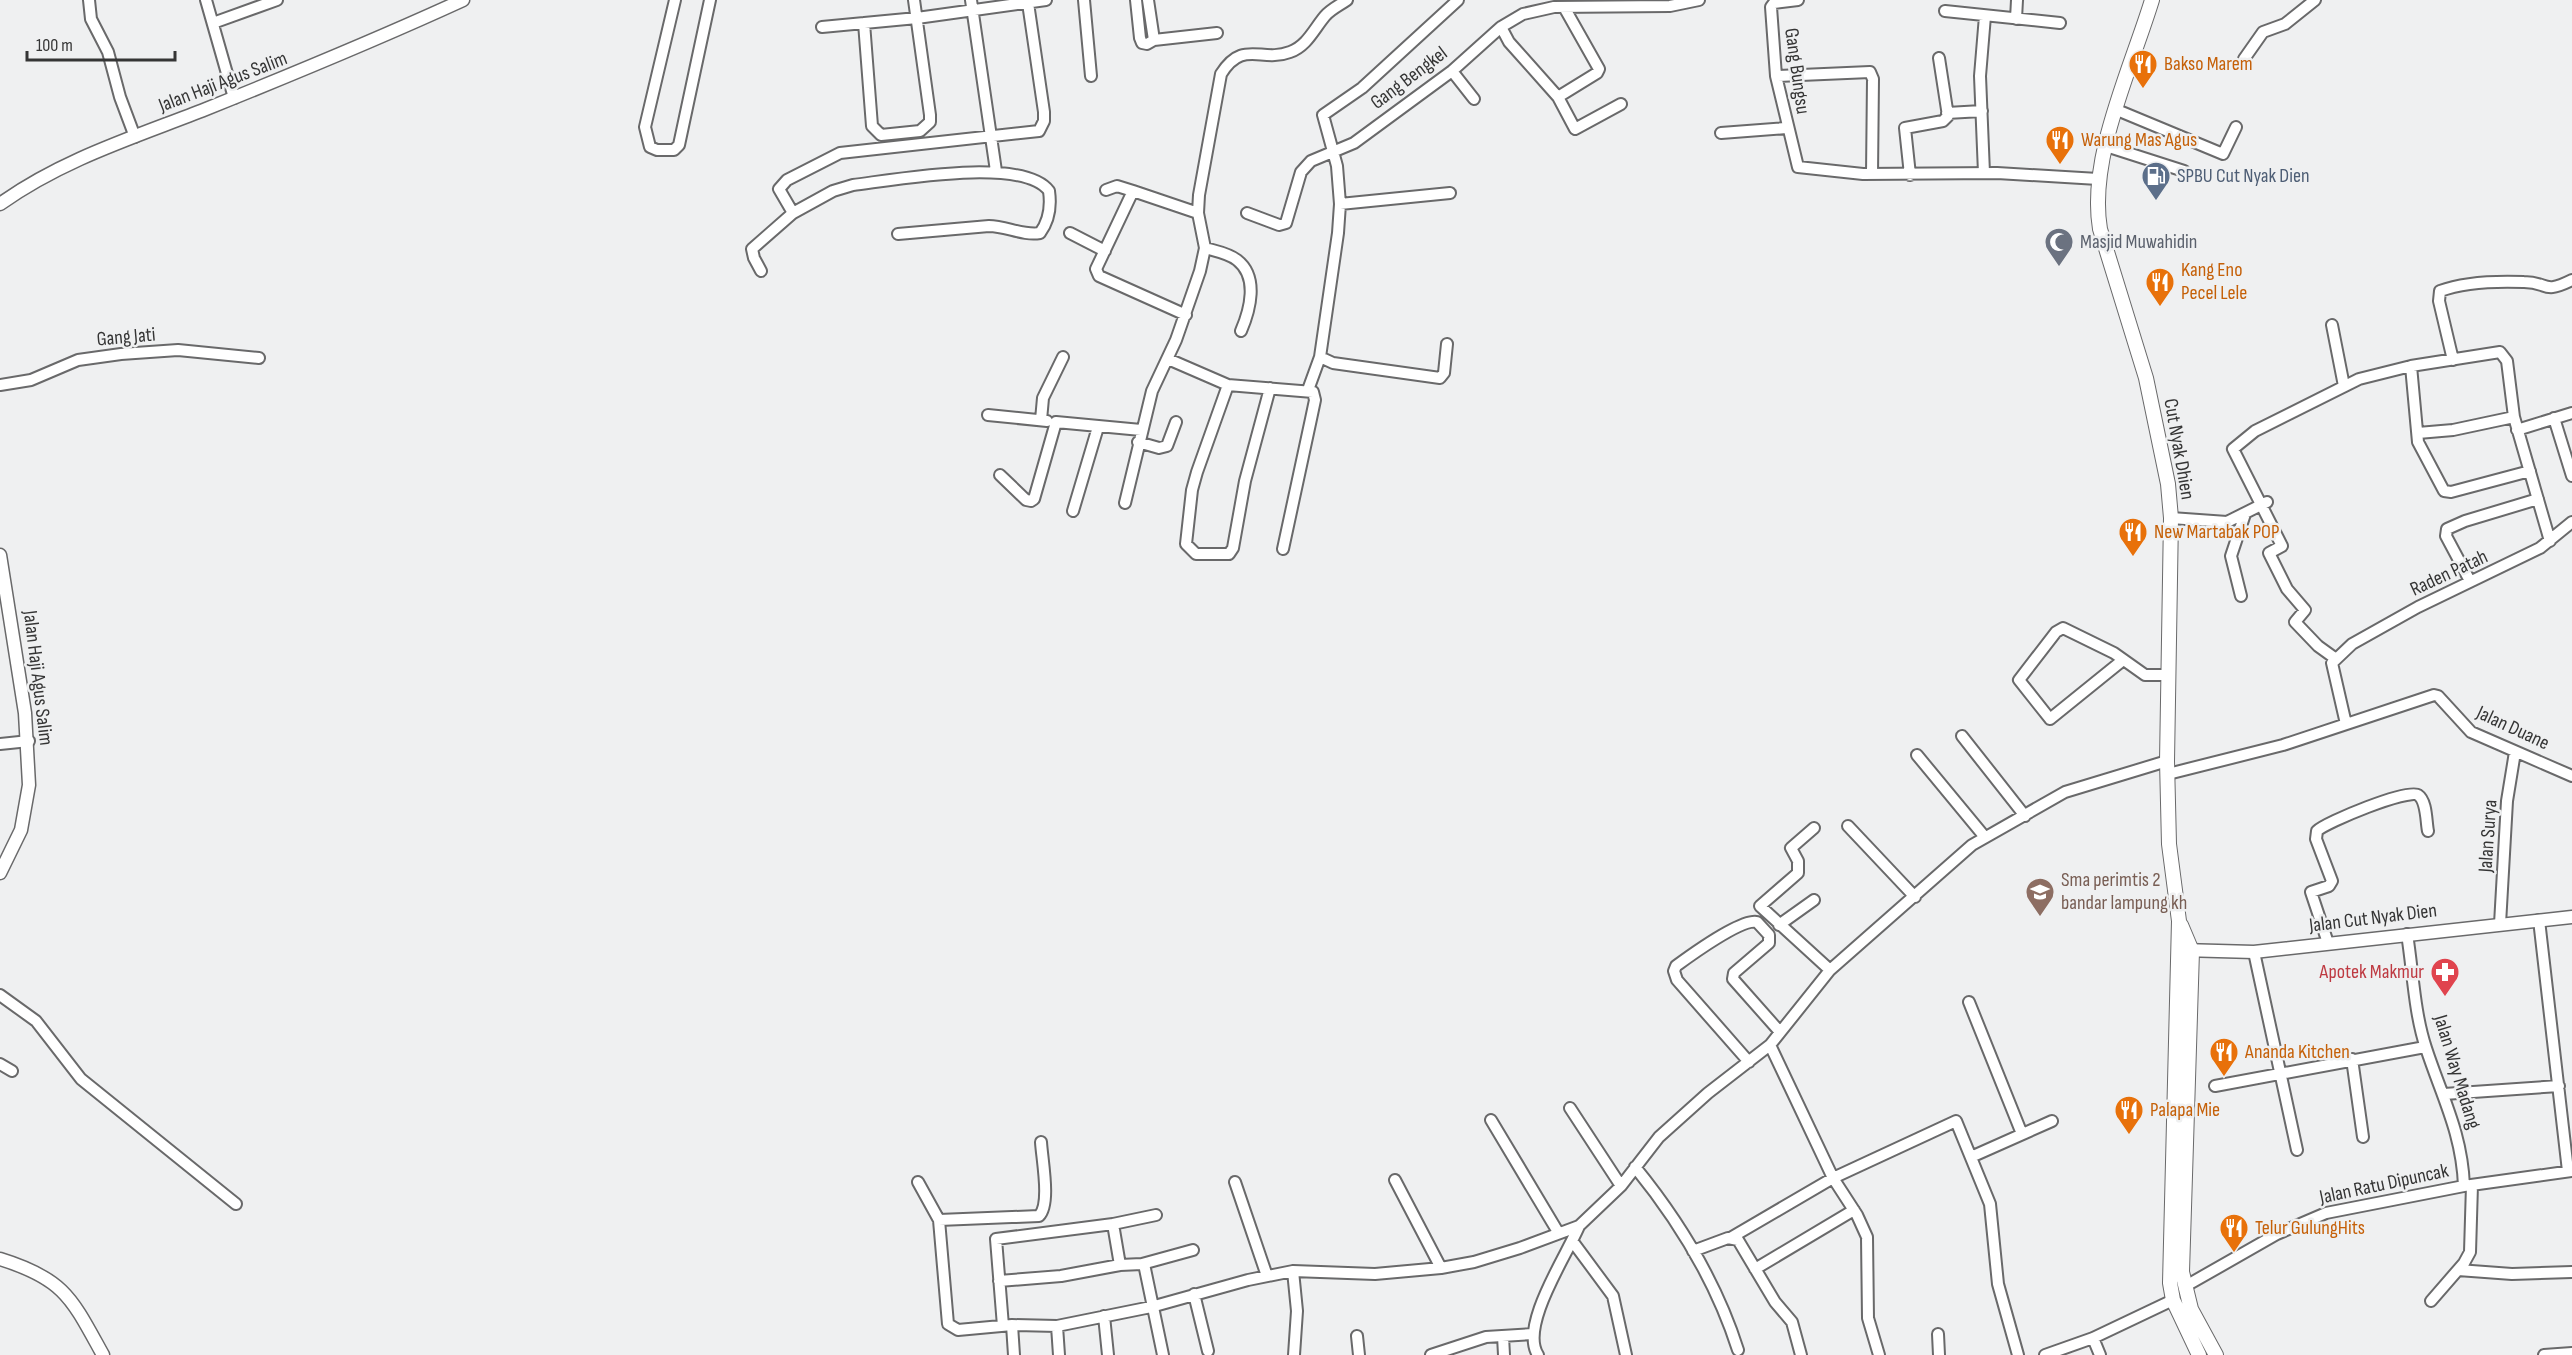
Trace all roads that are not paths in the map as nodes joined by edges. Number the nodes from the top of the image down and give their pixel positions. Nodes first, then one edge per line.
1 (89, 0) edge
2 (206, 0) edge
3 (277, 0) edge
4 (463, 0) edge
5 (675, 0) edge
6 (710, 0) edge
7 (914, 0) edge
8 (1046, 0) edge
9 (1084, 0) edge
10 (1136, 0) edge
11 (1148, 0) edge
12 (1347, 0) edge
13 (1458, 0) edge
14 (1699, 0) edge
15 (1798, 0) edge
16 (2017, 0) edge
17 (2152, 0) edge
18 (2315, 0) edge
19 (1028, 3) junction
20 (1608, 3) edge
21 (972, 6) edge
22 (1564, 7) junction
23 (1945, 11) dead end
24 (1985, 16) junction
25 (916, 18) junction
26 (2016, 19) junction
27 (213, 23) junction
28 (864, 23) junction
29 (2060, 23) dead end
30 (822, 27) dead end
31 (1501, 27) junction
32 (1217, 33) dead end
33 (1154, 40) junction
34 (1939, 58) dead end
35 (2244, 59) dead end
36 (1452, 70) junction
37 (1091, 76) dead end
38 (1776, 76) junction
39 (1558, 97) junction
40 (234, 98) junction
41 (1474, 99) dead end
42 (1621, 104) dead end
43 (2117, 110) junction
44 (1982, 111) junction
45 (1947, 113) junction
46 (2236, 127) dead end
47 (1786, 128) junction
48 (1721, 133) dead end
49 (135, 137) junction
50 (991, 137) junction
51 (2106, 146) junction
52 (1335, 152) junction
53 (996, 171) junction
54 (2184, 171) dead end
55 (1984, 173) junction
56 (1872, 174) junction
57 (1910, 175) junction
58 (2098, 179) junction
59 (1106, 190) dead end
60 (1133, 191) junction
61 (1450, 193) dead end
62 (0, 204) edge
63 (1340, 204) junction
64 (794, 213) junction
65 (1198, 213) junction
66 (1247, 213) dead end
67 (1070, 233) dead end
68 (898, 234) dead end
69 (1205, 248) junction
70 (1105, 251) junction
71 (761, 271) dead end
72 (2572, 280) edge
73 (1186, 315) junction
74 (2332, 325) dead end
75 (1241, 331) dead end
76 (1447, 344) dead end
77 (1063, 357) dead end
78 (1320, 357) junction
79 (259, 358) dead end
80 (1168, 359) junction
81 (2453, 360) junction
82 (2411, 366) junction
83 (0, 385) edge
84 (1228, 385) junction
85 (2344, 386) junction
86 (1270, 388) junction
87 (1308, 390) junction
88 (2572, 412) edge
89 (988, 415) dead end
90 (2514, 417) junction
91 (2554, 418) junction
92 (1041, 420) junction
93 (1056, 422) junction
94 (1176, 422) dead end
95 (1098, 427) junction
96 (2517, 430) junction
97 (2418, 433) junction
98 (1139, 436) junction
99 (2530, 471) junction
100 (1000, 475) dead end
101 (2572, 476) edge
102 (2538, 499) junction
103 (2266, 502) junction
104 (1125, 503) dead end
105 (1073, 511) dead end
106 (2245, 514) junction
107 (2171, 518) junction
108 (2572, 522) edge
109 (2550, 541) junction
110 (1284, 549) dead end
111 (0, 555) edge
112 (2470, 580) junction
113 (2241, 596) dead end
114 (2337, 657) junction
115 (2124, 660) junction
116 (2169, 675) junction
117 (2346, 724) junction
118 (1962, 736) dead end
119 (28, 741) junction
120 (0, 744) edge
121 (2515, 752) junction
122 (1917, 755) dead end
123 (2168, 768) junction
124 (2572, 776) edge
125 (2025, 816) junction
126 (1848, 826) dead end
127 (1814, 828) dead end
128 (2428, 831) dead end
129 (1984, 836) junction
130 (0, 873) edge
131 (1915, 897) junction
132 (1814, 900) dead end
133 (2572, 917) edge
134 (2539, 920) junction
135 (2500, 924) junction
136 (1779, 925) junction
137 (2407, 934) junction
138 (2328, 943) junction
139 (2185, 950) junction
140 (2254, 952) junction
141 (1830, 970) junction
142 (0, 995) edge
143 (1969, 1002) dead end
144 (1780, 1032) junction
145 (1770, 1045) junction
146 (2425, 1047) junction
147 (2352, 1059) junction
148 (1749, 1062) junction
149 (0, 1064) edge
150 (12, 1071) dead end
151 (2280, 1074) junction
152 (2215, 1086) dead end
153 (2559, 1086) junction
154 (2444, 1094) junction
155 (1570, 1108) dead end
156 (1491, 1120) dead end
157 (2052, 1121) dead end
158 (2022, 1134) junction
159 (2363, 1137) dead end
160 (1041, 1142) dead end
161 (2296, 1150) dead end
162 (1971, 1157) junction
163 (1635, 1167) junction
164 (2570, 1171) edge
165 (1833, 1178) junction
166 (1395, 1180) dead end
167 (918, 1182) dead end
168 (1235, 1182) dead end
169 (1621, 1186) junction
170 (2468, 1186) junction
171 (236, 1204) dead end
172 (1854, 1210) junction
173 (1156, 1215) dead end
174 (939, 1220) junction
175 (1113, 1224) junction
176 (1579, 1226) junction
177 (1558, 1232) junction
178 (1732, 1237) junction
179 (2176, 1238) junction
180 (1573, 1242) junction
181 (1193, 1250) dead end
182 (1693, 1251) junction
183 (0, 1259) edge
184 (1143, 1264) junction
185 (1120, 1265) junction
186 (1441, 1268) junction
187 (1755, 1269) junction
188 (2458, 1270) junction
189 (1293, 1271) junction
190 (2572, 1272) edge
191 (1267, 1276) junction
192 (999, 1281) junction
193 (2184, 1287) junction
194 (1194, 1294) junction
195 (2173, 1300) junction
196 (2432, 1301) dead end
197 (1151, 1307) junction
198 (1104, 1316) junction
199 (1007, 1326) junction
200 (1057, 1326) junction
201 (1532, 1334) junction
202 (1938, 1334) dead end
203 (1357, 1336) dead end
204 (1503, 1336) junction
205 (2093, 1338) junction
206 (2199, 1346) edge
207 (1738, 1350) dead end
208 (1208, 1352) dead end
209 (2572, 1353) edge
210 (103, 1355) edge
211 (1014, 1355) edge
212 (1059, 1355) edge
213 (1108, 1355) edge
214 (1163, 1355) edge
215 (1294, 1355) edge
216 (1359, 1355) edge
217 (1431, 1355) edge
218 (1504, 1355) edge
219 (1538, 1355) edge
220 (1626, 1355) edge
221 (1801, 1355) edge
222 (1879, 1355) edge
223 (1939, 1355) edge
224 (2018, 1355) edge
225 (2045, 1355) edge
226 (2100, 1355) edge
227 (2217, 1355) edge
228 (2544, 1355) edge

1 - 49 street
2 - 27 street
3 - 27 street
4 - 40 street, Jalan Haji Agus Salim
5 - 6 street
7 - 25 street
8 - 19 street
9 - 37 street
10 - 33 street
11 - 33 street
12 - 65 street
13 - 52 street
14 - 20 street, Gang Bengkel
15 - 38 street, Gang Bungsu
16 - 26 street
17 - 43 main road, Cut Nyak Dhien
18 - 35 street
19 - 21 street
19 - 50 street
20 - 22 street, Gang Bengkel
21 - 25 street
21 - 50 street
22 - 31 street, Gang Bengkel
22 - 39 street
23 - 24 street
24 - 26 street
24 - 44 street
25 - 28 street
25 - 28 street
26 - 29 street
27 - 40 street
28 - 30 street
31 - 36 street, Gang Bengkel
31 - 39 street
32 - 33 street
34 - 45 street
36 - 41 street
36 - 52 street, Gang Bengkel
38 - 47 street, Gang Bungsu
38 - 56 street
39 - 42 street
40 - 49 street, Jalan Haji Agus Salim
43 - 46 street
43 - 51 main road, Cut Nyak Dhien
44 - 45 street
44 - 55 street
45 - 57 street
47 - 48 street
47 - 56 street, Gang Bungsu
49 - 62 street, Jalan Haji Agus Salim
50 - 53 street
50 - 64 street
51 - 54 street
51 - 58 main road, Cut Nyak Dhien
52 - 63 street
52 - 66 street, Gang Bengkel
53 - 64 street
53 - 68 street
55 - 57 street
55 - 58 street
56 - 57 street
58 - 107 main road, Cut Nyak Dhien
59 - 60 street
60 - 65 street
60 - 70 street
61 - 63 street
63 - 78 street
64 - 71 street
65 - 69 street
67 - 70 street
69 - 73 street
69 - 75 street
70 - 73 street
72 - 81 street
73 - 80 street
74 - 85 street
76 - 78 street
77 - 92 street
78 - 87 street
79 - 83 street, Gang Jati
80 - 84 street
80 - 98 street
81 - 82 street
81 - 90 street
82 - 85 street
82 - 97 street
84 - 86 street
84 - 86 street
85 - 103 street
86 - 87 street
87 - 110 street
88 - 91 street
89 - 92 street
90 - 96 street
90 - 97 street
91 - 96 street
91 - 101 street
92 - 93 street
93 - 95 street
93 - 100 street
94 - 98 street
95 - 98 street
95 - 105 street
96 - 99 street
97 - 99 street
98 - 104 street
99 - 102 street
102 - 109 street
102 - 112 street
103 - 106 street
103 - 114 street
106 - 107 street
106 - 113 street
107 - 116 main road, Cut Nyak Dhien
108 - 109 street, Raden Patah
109 - 112 street, Raden Patah
111 - 119 street, Jalan Haji Agus Salim
112 - 114 street, Raden Patah
114 - 117 street
115 - 115 street
115 - 116 street
116 - 123 main road, Cut Nyak Dhien
117 - 121 street, Jalan Duane
117 - 123 street
118 - 125 street
119 - 120 street
119 - 130 street, Jalan Haji Agus Salim
121 - 124 street, Jalan Duane
121 - 135 street, Jalan Surya
122 - 129 street
123 - 125 street
123 - 139 main road, Cut Nyak Dhien
125 - 129 street
126 - 131 street
127 - 136 street
128 - 138 street
129 - 131 street
131 - 141 street
132 - 136 street
133 - 134 street, Jalan Cut Nyak Dien
134 - 135 street, Jalan Cut Nyak Dien
134 - 153 street
135 - 137 street, Jalan Cut Nyak Dien
136 - 141 street
137 - 138 street, Jalan Cut Nyak Dien
137 - 146 street, Jalan Way Madang
138 - 140 street, Jalan Cut Nyak Dien
139 - 140 street, Jalan Cut Nyak Dien
139 - 179 main road, Cut Nyak Dhien
140 - 151 street
141 - 144 street
142 - 171 street
143 - 158 street
144 - 145 street
144 - 148 street
145 - 148 street
145 - 165 street
146 - 147 street
146 - 154 street, Jalan Way Madang
147 - 151 street
147 - 159 street
148 - 163 street
149 - 150 street
151 - 152 street
151 - 161 street
153 - 154 street
153 - 164 street
154 - 170 street, Jalan Way Madang
155 - 169 street
156 - 177 street
157 - 158 street
158 - 162 street
160 - 174 street
162 - 165 street
162 - 224 street
163 - 169 street
163 - 182 street
164 - 170 street, Jalan Ratu Dipuncak
165 - 172 street
165 - 178 street
166 - 186 street
167 - 174 street
168 - 191 street
169 - 176 street
170 - 188 street, Jalan Way Madang
170 - 193 street, Jalan Ratu Dipuncak
172 - 187 street
172 - 222 street
173 - 175 street
174 - 199 street
175 - 185 street
175 - 192 street
176 - 177 street
176 - 180 street
177 - 186 street
178 - 182 street
178 - 187 street
179 - 193 main road
179 - 195 main road
180 - 201 street
180 - 220 street
181 - 184 street
182 - 207 street
183 - 210 street
184 - 185 street
184 - 197 street
185 - 192 street
186 - 189 street
187 - 221 street
188 - 190 street
188 - 196 street, Jalan Way Madang
189 - 191 street
189 - 215 street
191 - 194 street
192 - 199 street
193 - 206 main road
194 - 197 street
194 - 208 street
195 - 205 street
195 - 206 main road
197 - 198 street
197 - 214 street
198 - 200 street
198 - 213 street
199 - 200 street
199 - 211 street
200 - 212 street
201 - 204 street
201 - 219 street
202 - 223 street
203 - 216 street
204 - 217 street
204 - 218 street
205 - 225 street
205 - 226 street
206 - 227 main road
209 - 228 street

